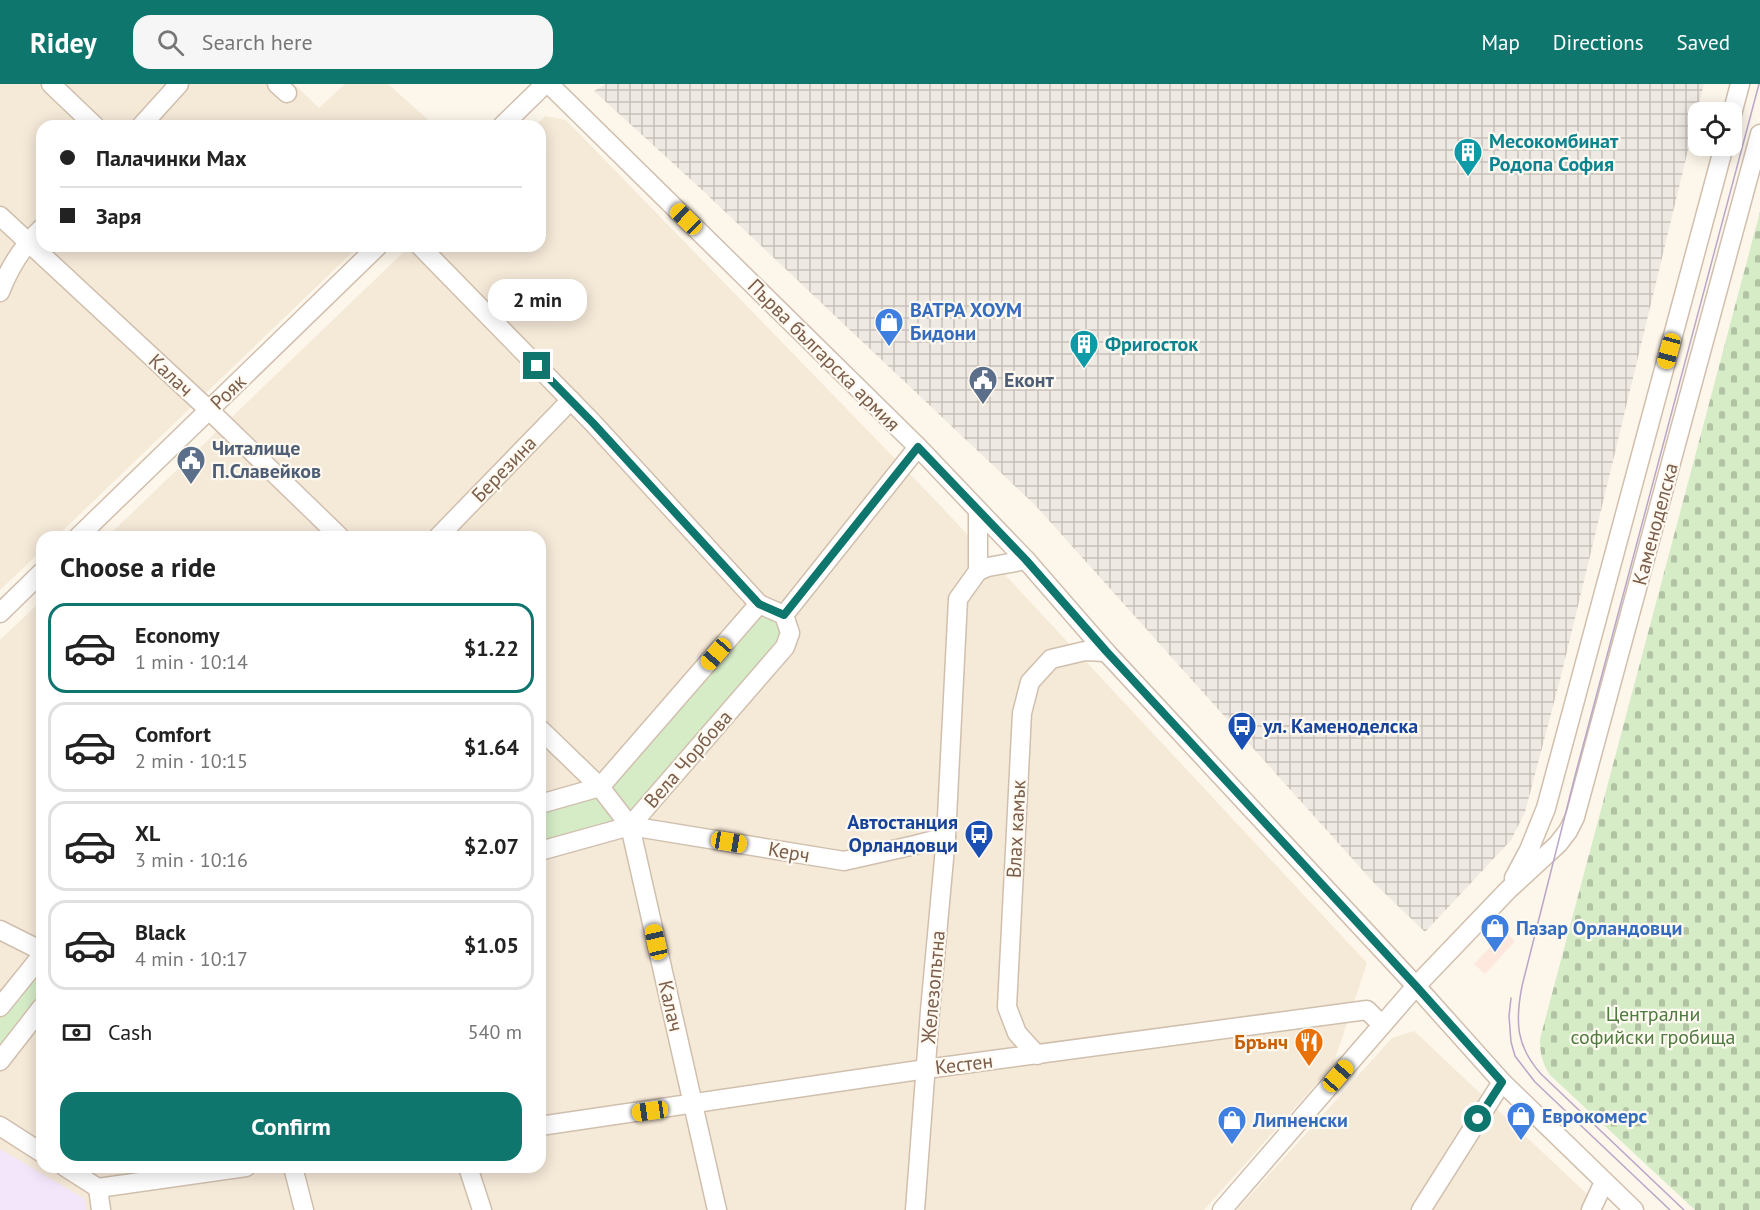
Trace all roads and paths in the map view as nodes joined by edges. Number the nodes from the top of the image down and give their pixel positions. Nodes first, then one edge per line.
1 (51, 84) edge
2 (179, 84) edge
3 (547, 84) edge
4 (1740, 84) edge
5 (1735, 102) edge
6 (89, 120) edge
7 (146, 120) edge
8 (508, 120) edge
9 (1760, 134) edge
10 (1721, 156) edge
11 (0, 216) edge
12 (36, 234) edge
13 (28, 242) junction
14 (36, 249) edge
15 (39, 252) edge
16 (372, 252) edge
17 (426, 252) edge
18 (0, 292) edge
19 (571, 400) junction
20 (209, 410) junction
21 (918, 447) junction
22 (978, 510) junction
23 (84, 531) edge
24 (334, 531) edge
25 (444, 531) edge
26 (1026, 560) junction
27 (978, 571) junction
28 (36, 578) edge
29 (759, 604) junction
30 (0, 613) edge
31 (784, 615) junction
32 (1106, 651) junction
33 (546, 735) edge
34 (600, 787) junction
35 (546, 802) edge
36 (630, 826) junction
37 (946, 837) junction
38 (546, 849) edge
39 (1508, 890) junction
40 (0, 930) edge
41 (36, 950) edge
42 (36, 961) edge
43 (1416, 986) junction
44 (0, 1007) edge
45 (36, 1015) edge
46 (1382, 1025) junction
47 (1037, 1055) junction
48 (0, 1061) edge
49 (926, 1069) junction
50 (1502, 1082) junction
51 (693, 1104) junction
52 (546, 1125) edge
53 (0, 1126) edge
54 (36, 1149) edge
55 (74, 1173) edge
56 (204, 1173) edge
57 (295, 1173) edge
58 (470, 1173) edge
59 (1604, 1182) junction
60 (98, 1188) junction
61 (100, 1210) edge
62 (304, 1210) edge
63 (482, 1210) edge
64 (717, 1210) edge
65 (915, 1210) edge
66 (1222, 1210) edge
67 (1421, 1210) edge
68 (1591, 1210) edge
69 (1634, 1210) edge

1 - 6 street
2 - 7 street
3 - 8 street
3 - 21 street, Първа българска армия
4 - 5 street
9 - 39 street, Каменоделска
10 - 39 street, Каменоделска
11 - 13 street, Калач
12 - 13 street
13 - 14 street, Калач
13 - 18 street
15 - 20 street, Калач
16 - 20 street, Рояк
17 - 19 street
19 - 25 street, Березина
19 - 29 street
20 - 23 street, Рояк
20 - 24 street, Калач
21 - 22 street, Първа българска армия
21 - 31 street
22 - 26 street, Първа българска армия
22 - 27 street
26 - 27 street
26 - 32 street, Първа българска армия
27 - 37 street
28 - 30 street
29 - 31 street
29 - 34 street
31 - 36 street, Вела Чорбова
32 - 43 street, Първа българска армия
32 - 47 street, Влах камък
33 - 34 street, Калач
34 - 35 street
34 - 36 street, Калач
36 - 37 street, Керч
36 - 38 street, Вела Чорбова
36 - 51 street, Калач
37 - 49 street, Железопътна
39 - 43 street, Каменоделска
40 - 41 street
42 - 44 street
43 - 46 street, Каменоделска
43 - 50 street, Първа българска армия
45 - 48 street
46 - 47 street, Кестен
46 - 66 street, Каменоделска
47 - 49 street, Кестен
49 - 51 street, Кестен
49 - 65 street, Железопътна
50 - 59 street, Първа българска армия
50 - 67 street
51 - 52 street, Кестен
51 - 64 street, Калач
53 - 54 street
55 - 60 street
56 - 60 street
57 - 62 street
58 - 63 street
59 - 68 street
59 - 69 street, Първа българска армия
60 - 61 street

